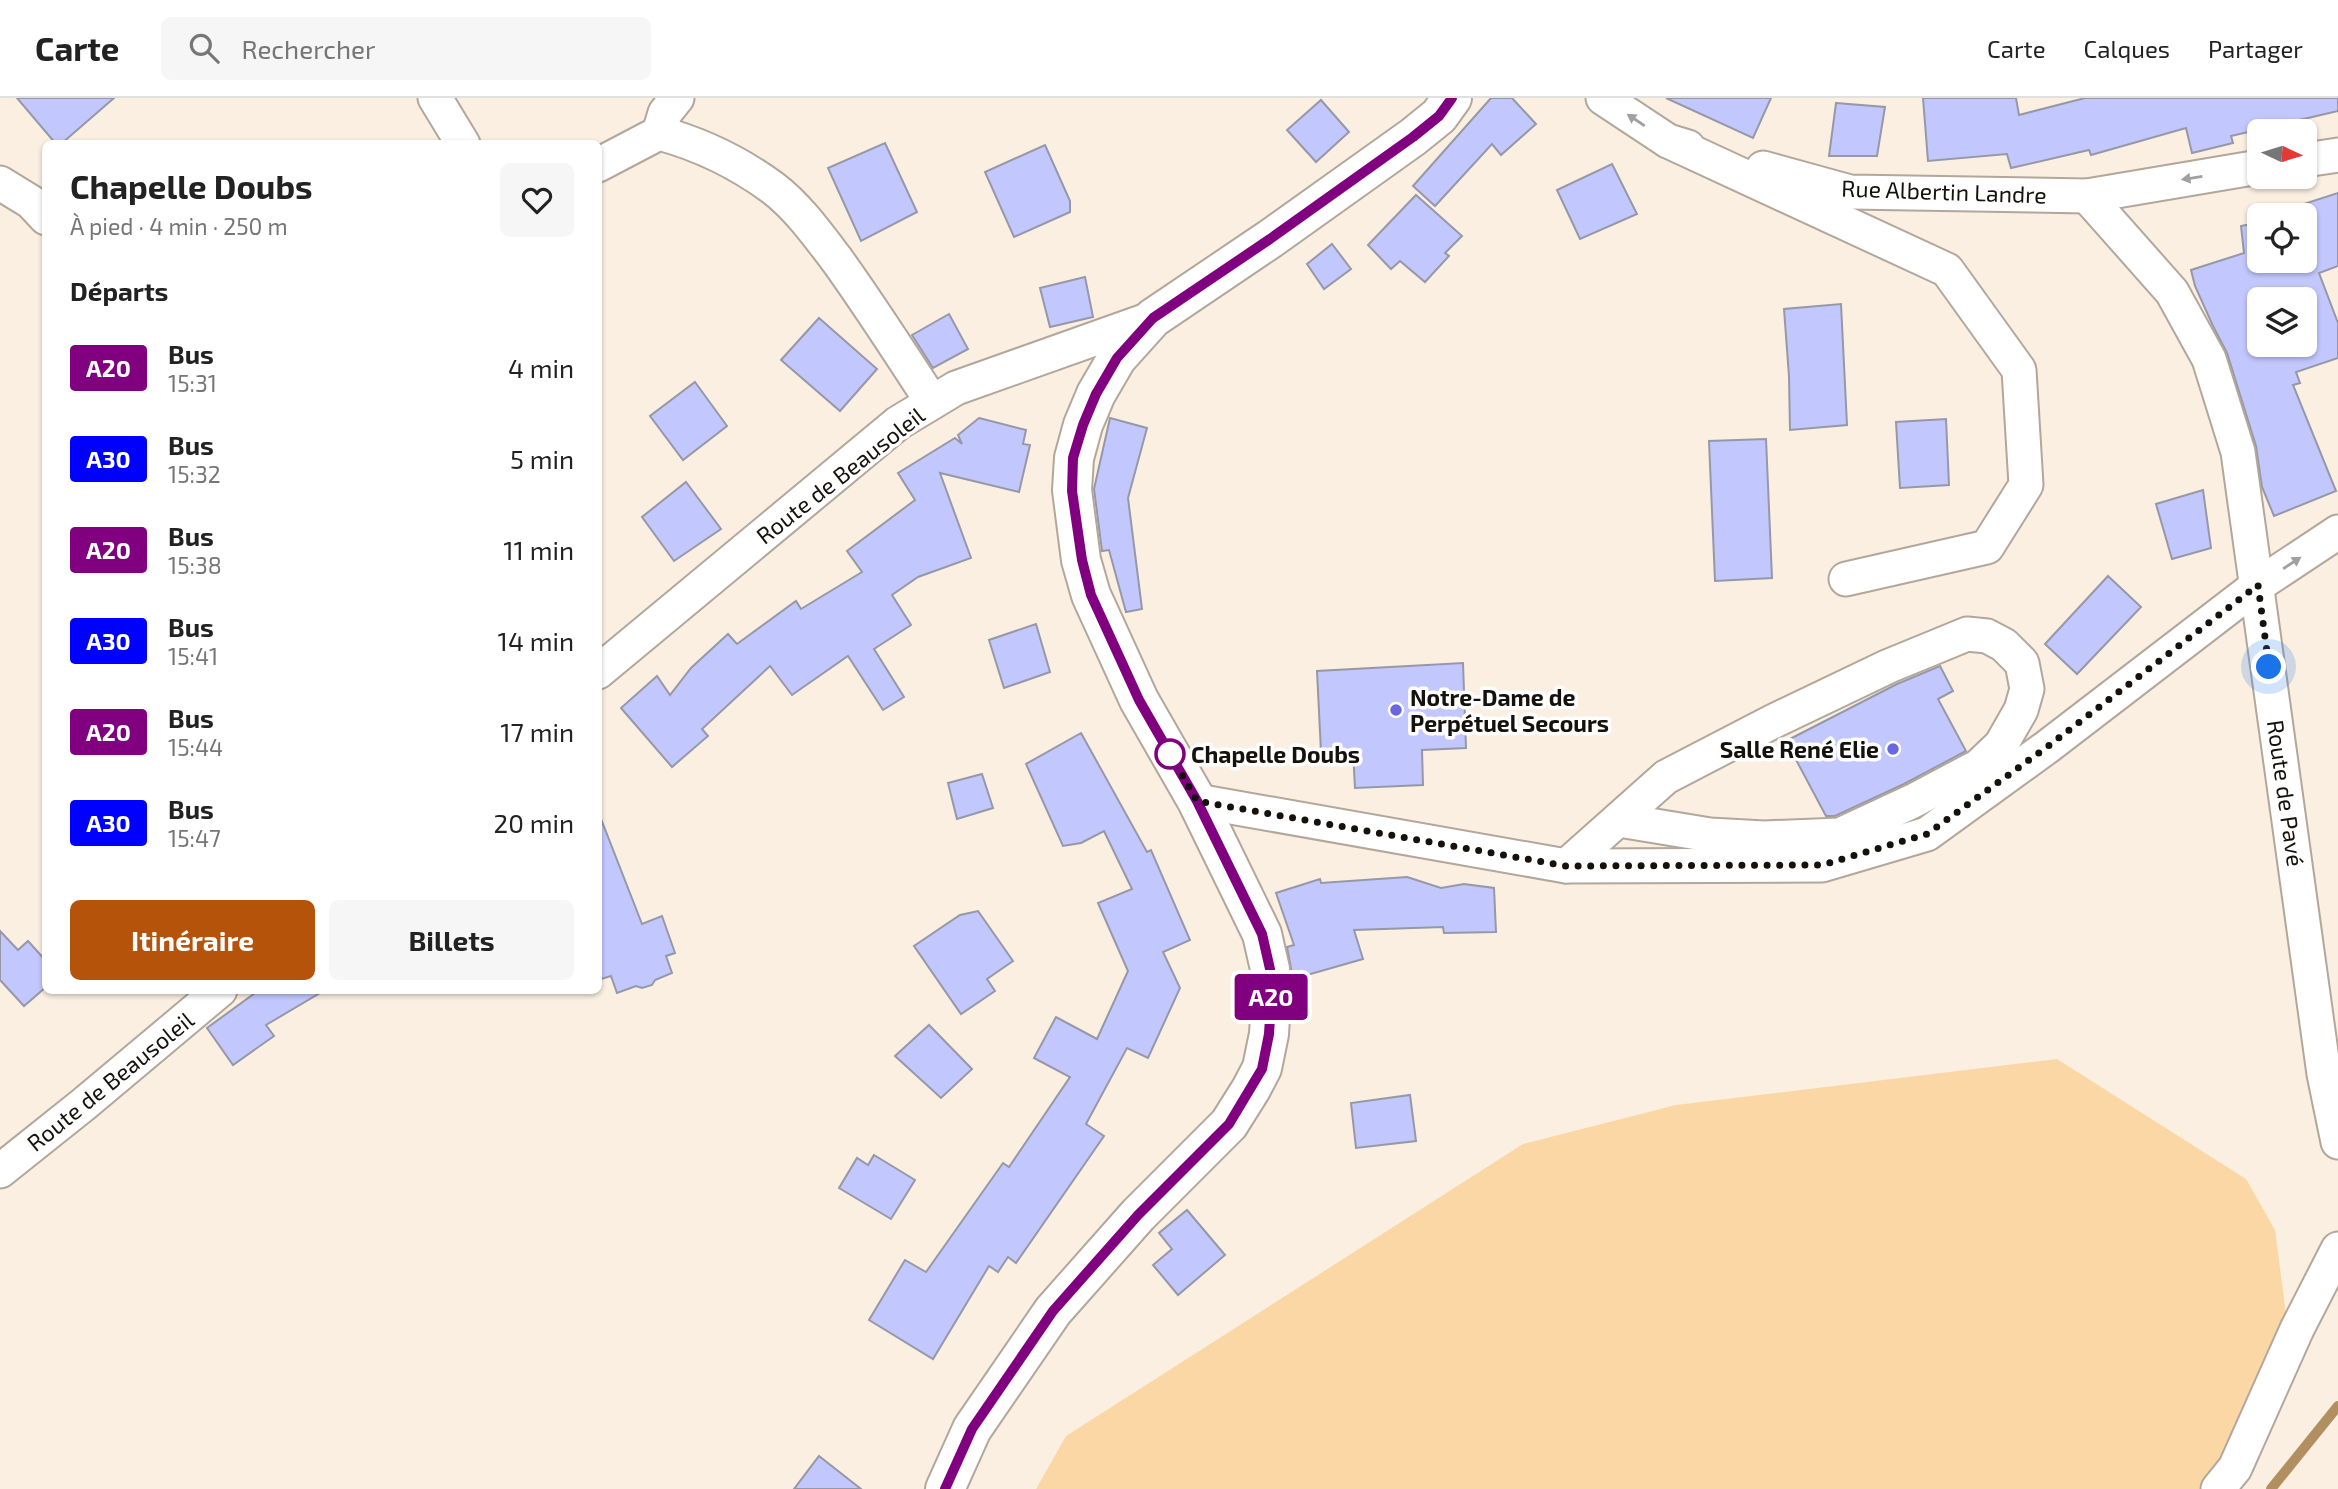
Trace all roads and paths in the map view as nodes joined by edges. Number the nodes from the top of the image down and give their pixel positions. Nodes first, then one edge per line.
1 (435, 98) edge
2 (677, 98) edge
3 (1452, 98) edge
4 (1603, 98) edge
5 (659, 133) junction
6 (461, 140) edge
7 (1668, 141) junction
8 (2338, 155) edge
9 (2317, 158) edge
10 (602, 163) edge
11 (2247, 169) edge
12 (0, 183) edge
13 (2087, 195) junction
14 (42, 214) edge
15 (1153, 318) junction
16 (932, 402) junction
17 (2338, 532) edge
18 (1846, 579) dead end
19 (2258, 585) junction
20 (602, 669) edge
21 (1197, 801) junction
22 (1619, 820) junction
23 (1566, 866) junction
24 (215, 994) edge
25 (2338, 1142) edge
26 (0, 1171) edge
27 (2338, 1249) edge
28 (945, 1489) edge
29 (2218, 1489) edge

1 - 6 street
2 - 5 street
3 - 15 main road
7 -> 4 street, Rue Albertin Landre
5 - 10 street
5 - 16 street
7 - 13 street, Rue Albertin Landre
7 - 18 street
8 - 9 street
11 -> 13 street, Rue Albertin Landre
12 - 14 street
13 - 19 street, Route de Pavé
15 - 16 street, Route de Beausoleil
15 - 21 main road
16 - 20 street, Route de Beausoleil
19 -> 17 street
19 - 23 street
19 - 25 street, Route de Pavé
21 - 23 street
21 - 28 main road
22 - 22 street
22 - 23 street
24 - 26 street, Route de Beausoleil
27 - 29 street

